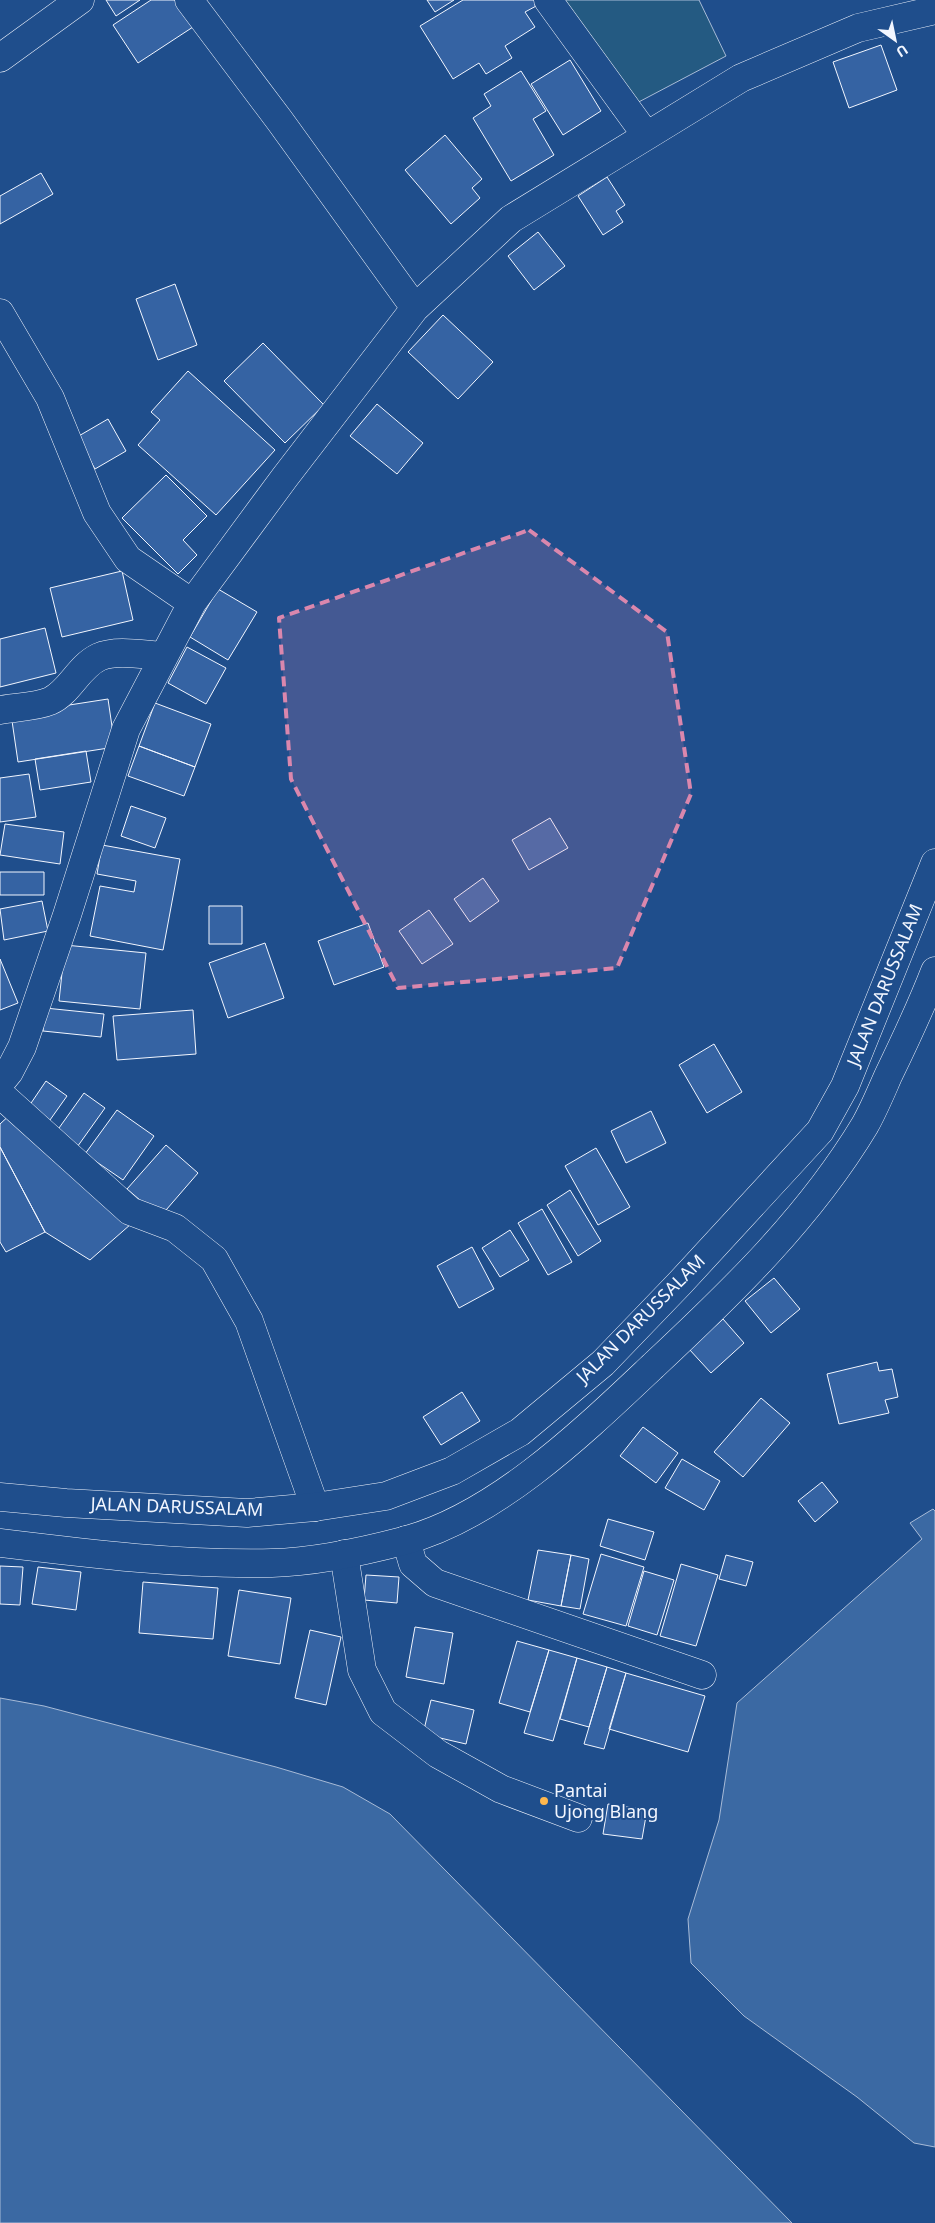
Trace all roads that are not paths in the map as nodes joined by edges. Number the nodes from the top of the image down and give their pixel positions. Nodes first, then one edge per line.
1 (80, 0) edge
2 (189, 0) edge
3 (548, 0) edge
4 (935, 10) edge
5 (0, 58) edge
6 (646, 135) junction
7 (415, 308) junction
8 (0, 313) edge
9 (192, 603) junction
10 (164, 656) junction
11 (0, 710) edge
12 (935, 863) edge
13 (935, 970) edge
14 (0, 1083) edge
15 (0, 1094) edge
16 (0, 1497) edge
17 (314, 1507) junction
18 (406, 1540) junction
19 (0, 1543) edge
20 (344, 1554) junction
21 (702, 1675) dead end
22 (578, 1818) dead end

1 - 5 street
2 - 7 street
3 - 6 street
4 - 6 street
6 - 7 street
7 - 9 street
8 - 9 street
9 - 10 street
10 - 11 street
10 - 14 street
12 - 17 street, JALAN DARUSSALAM
13 - 18 street, JALAN DARUSSALAM
15 - 17 street
16 - 17 street, JALAN DARUSSALAM
18 - 20 street, JALAN DARUSSALAM
18 - 21 street
19 - 20 street, JALAN DARUSSALAM
20 - 22 street

